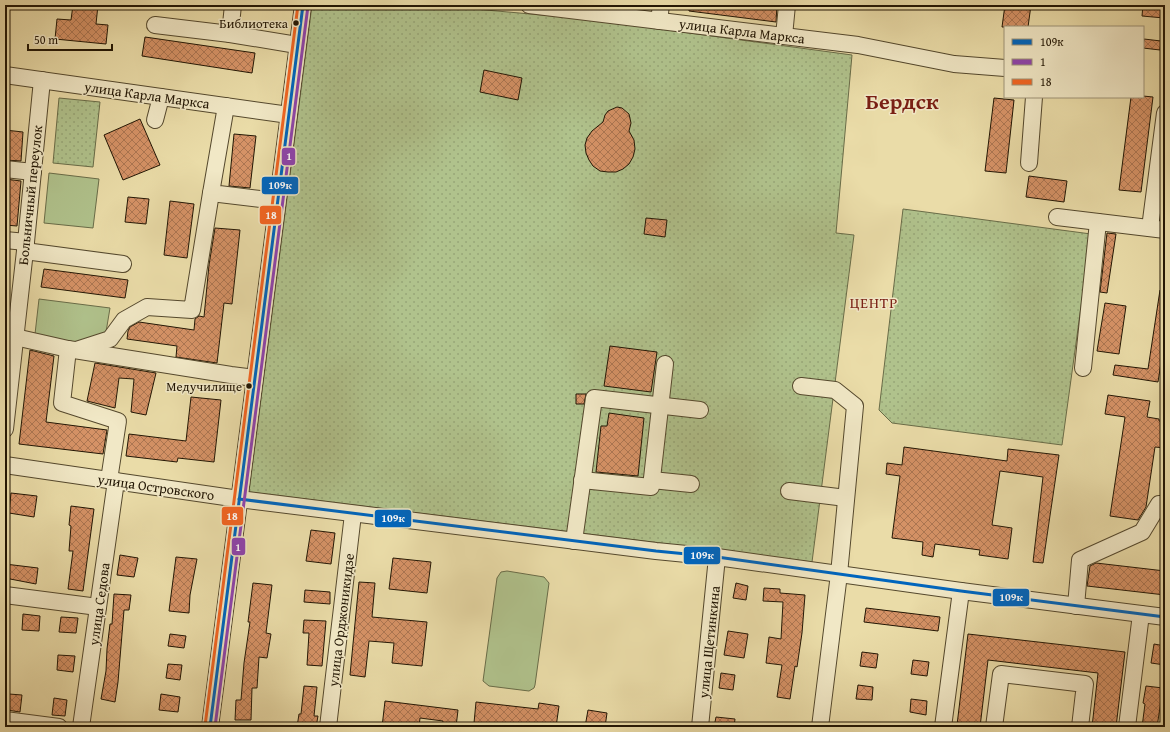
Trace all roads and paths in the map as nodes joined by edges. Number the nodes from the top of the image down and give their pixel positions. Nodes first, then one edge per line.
1 (234, 5) edge
2 (303, 5) edge
3 (529, 5) edge
4 (660, 5) edge
5 (786, 5) edge
6 (658, 21) junction
7 (155, 25) dead end
8 (230, 34) junction
9 (784, 36) junction
10 (298, 45) junction
11 (1004, 68) edge
12 (5, 75) edge
13 (42, 80) junction
14 (161, 97) junction
15 (1034, 98) edge
16 (226, 106) junction
17 (1165, 113) edge
18 (289, 115) junction
19 (155, 120) dead end
20 (1029, 163) dead end
21 (1162, 164) edge
22 (5, 169) edge
23 (33, 172) junction
24 (210, 193) junction
25 (277, 202) junction
26 (1057, 217) dead end
27 (1098, 222) junction
28 (1158, 229) edge
29 (5, 240) edge
30 (26, 247) junction
31 (123, 264) dead end
32 (11, 344) edge
33 (72, 350) junction
34 (665, 364) dead end
35 (1083, 368) dead end
36 (255, 378) junction
37 (802, 386) dead end
38 (660, 406) junction
39 (700, 410) dead end
40 (5, 428) edge
41 (5, 465) edge
42 (112, 480) junction
43 (582, 480) junction
44 (652, 480) junction
45 (691, 484) dead end
46 (789, 491) dead end
47 (846, 498) junction
48 (239, 499) junction
49 (1165, 504) edge
50 (354, 514) junction
51 (574, 541) junction
52 (717, 557) junction
53 (839, 574) junction
54 (961, 591) junction
55 (5, 595) edge
56 (1076, 606) junction
57 (98, 607) junction
58 (1141, 614) junction
59 (1165, 617) edge
60 (5, 720) edge
61 (945, 726) edge
62 (59, 727) edge
63 (81, 727) edge
64 (210, 727) edge
65 (328, 727) edge
66 (700, 727) edge
67 (820, 727) edge
68 (994, 727) edge
69 (1080, 727) edge
70 (1127, 727) edge

1 - 8 street
2 - 10 street
3 - 6 street, улица Карла Маркса
4 - 6 street
5 - 9 street
6 - 9 street, улица Карла Маркса
7 - 8 street
8 - 10 street
9 - 11 street, улица Карла Маркса
10 - 18 street
12 - 13 street, улица Карла Маркса
13 - 14 street, улица Карла Маркса
13 - 23 street, Больничный переулок
14 - 16 street, улица Карла Маркса
14 - 19 street
15 - 20 street
16 - 18 street, улица Карла Маркса
16 - 24 street
17 - 21 street
18 - 25 street
21 - 28 street
22 - 23 street
23 - 30 street, Больничный переулок
24 - 25 street
24 - 33 street
25 - 36 street
26 - 27 street
27 - 28 street
27 - 35 street
29 - 30 street
30 - 31 street
30 - 32 street, Больничный переулок
32 - 33 street
32 - 40 street, Больничный переулок
33 - 36 street
33 - 42 street, улица Седова
34 - 38 street
36 - 48 street
37 - 47 street
38 - 39 street
38 - 43 street
38 - 44 street
41 - 42 street, улица Островского
42 - 48 street, улица Островского
42 - 57 street, улица Седова
43 - 44 street
43 - 51 street
44 - 45 street
46 - 47 street
47 - 53 street
48 - 50 street, улица Островского
48 - 64 street
49 - 56 street
50 - 51 street, улица Островского
50 - 65 street, улица Орджоникидзе
51 - 52 street, улица Островского
52 - 53 street, улица Островского
52 - 66 street, улица Щетинкина
53 - 54 street, улица Островского
53 - 67 street
54 - 56 street, улица Островского
54 - 61 street
55 - 57 street
56 - 58 street, улица Островского
57 - 63 street, улица Седова
58 - 59 street, улица Островского
58 - 70 street
60 - 62 street
68 - 69 street

